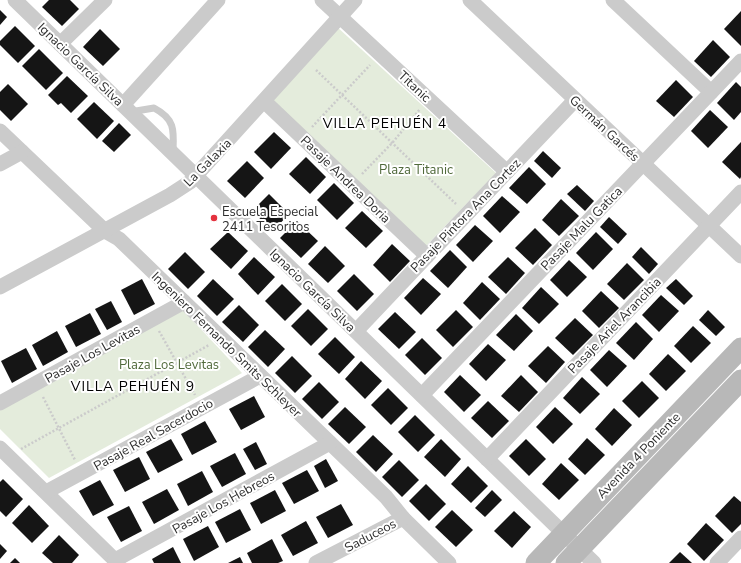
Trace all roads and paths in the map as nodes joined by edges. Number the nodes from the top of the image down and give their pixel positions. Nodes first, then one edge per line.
1 (15, 0) edge
2 (105, 0) edge
3 (218, 0) edge
4 (322, 0) edge
5 (355, 0) edge
6 (470, 0) edge
7 (613, 0) edge
8 (340, 17) junction
9 (60, 44) junction
10 (380, 54) junction
11 (741, 60) edge
12 (316, 70) dead end
13 (711, 92) junction
14 (342, 95) junction
15 (428, 99) junction
16 (575, 100) junction
17 (265, 102) junction
18 (127, 109) junction
19 (0, 131) edge
20 (302, 137) junction
21 (393, 142) junction
22 (22, 152) junction
23 (173, 153) junction
24 (0, 164) edge
25 (643, 164) junction
26 (506, 172) junction
27 (196, 176) junction
28 (351, 184) junction
29 (741, 192) edge
30 (466, 214) junction
31 (709, 226) junction
32 (105, 231) junction
33 (427, 256) junction
34 (741, 256) edge
35 (0, 287) edge
36 (184, 302) junction
37 (152, 319) junction
38 (356, 331) junction
39 (222, 339) junction
40 (741, 348) edge
41 (177, 363) junction
42 (260, 376) junction
43 (741, 380) edge
44 (36, 383) junction
45 (422, 395) junction
46 (0, 403) edge
47 (202, 408) junction
48 (59, 428) junction
49 (330, 443) junction
50 (4, 452) edge
51 (487, 458) junction
52 (82, 473) junction
53 (46, 492) junction
54 (403, 518) junction
55 (564, 533) junction
56 (741, 538) edge
57 (573, 556) edge
58 (116, 562) edge
59 (316, 563) edge
60 (449, 563) edge
61 (536, 563) edge
62 (594, 563) edge
63 (717, 563) edge

1 - 9 street, Ignacio García Silva
2 - 9 street
3 - 18 street
4 - 8 street, Titanic
5 - 8 street, La Galaxia
6 - 16 street, Germán Garcés
7 - 13 street
8 - 10 street, Titanic
8 - 17 street, La Galaxia
9 - 18 street, Ignacio García Silva
10 - 14 path
10 - 15 street, Titanic
11 - 13 street, Pasaje Malu Gatica
12 - 14 path
13 - 25 street, Pasaje Malu Gatica
14 - 20 path
14 - 21 path
15 - 21 path
15 - 26 street, Titanic
16 - 25 street, Germán Garcés
16 - 26 street, Pasaje Pintora Ana Cortez
17 - 20 street, Pasaje Andrea Doria
17 - 27 street, La Galaxia
18 - 23 street, Ignacio García Silva
18 - 23 lane
19 - 22 street, Ingeniero Fernando Smits Schleyer
20 - 28 street, Pasaje Andrea Doria
21 - 28 path
21 - 30 path
22 - 24 street
22 - 32 street, Ingeniero Fernando Smits Schleyer
23 - 27 street, Ignacio García Silva
25 - 31 street, Germán Garcés
25 - 45 street, Pasaje Malu Gatica
26 - 30 street, Pasaje Pintora Ana Cortez
27 - 32 street, La Galaxia
27 - 38 street, Ignacio García Silva
28 - 33 street, Pasaje Andrea Doria
29 - 31 street, Pasaje Ariel Arancibia
30 - 33 street, Pasaje Pintora Ana Cortez
31 - 34 street, Germán Garcés
31 - 51 street, Pasaje Ariel Arancibia
32 - 35 street, La Galaxia
32 - 36 street, Ingeniero Fernando Smits Schleyer
33 - 38 street, Pasaje Pintora Ana Cortez
36 - 37 street, Pasaje Los Levitas
36 - 39 street, Ingeniero Fernando Smits Schleyer
37 - 41 path
37 - 44 street, Pasaje Los Levitas
38 - 45 street, Ignacio García Silva
39 - 41 path
39 - 42 street, Ingeniero Fernando Smits Schleyer
40 - 55 street, Avenida 4 Poniente
41 - 47 path
41 - 48 path
42 - 47 street, Pasaje Real Sacerdocio
42 - 49 street, Ingeniero Fernando Smits Schleyer
43 - 57 street, Avenida 4 Poniente
44 - 46 street, Pasaje Los Levitas
44 - 48 path
45 - 51 street, Ignacio García Silva
47 - 52 street, Pasaje Real Sacerdocio
48 - 50 path
48 - 52 path
49 - 54 street, Ingeniero Fernando Smits Schleyer
49 - 58 street, Pasaje Los Hebreos
50 - 53 street
51 - 55 street, Ignacio García Silva
52 - 53 street, Pasaje Real Sacerdocio
53 - 58 street
54 - 59 street, Saduceos
54 - 60 street, Ingeniero Fernando Smits Schleyer
55 - 57 street, Ignacio García Silva
55 - 61 street, Avenida 4 Poniente
56 - 63 street
57 - 62 street, Ignacio García Silva

